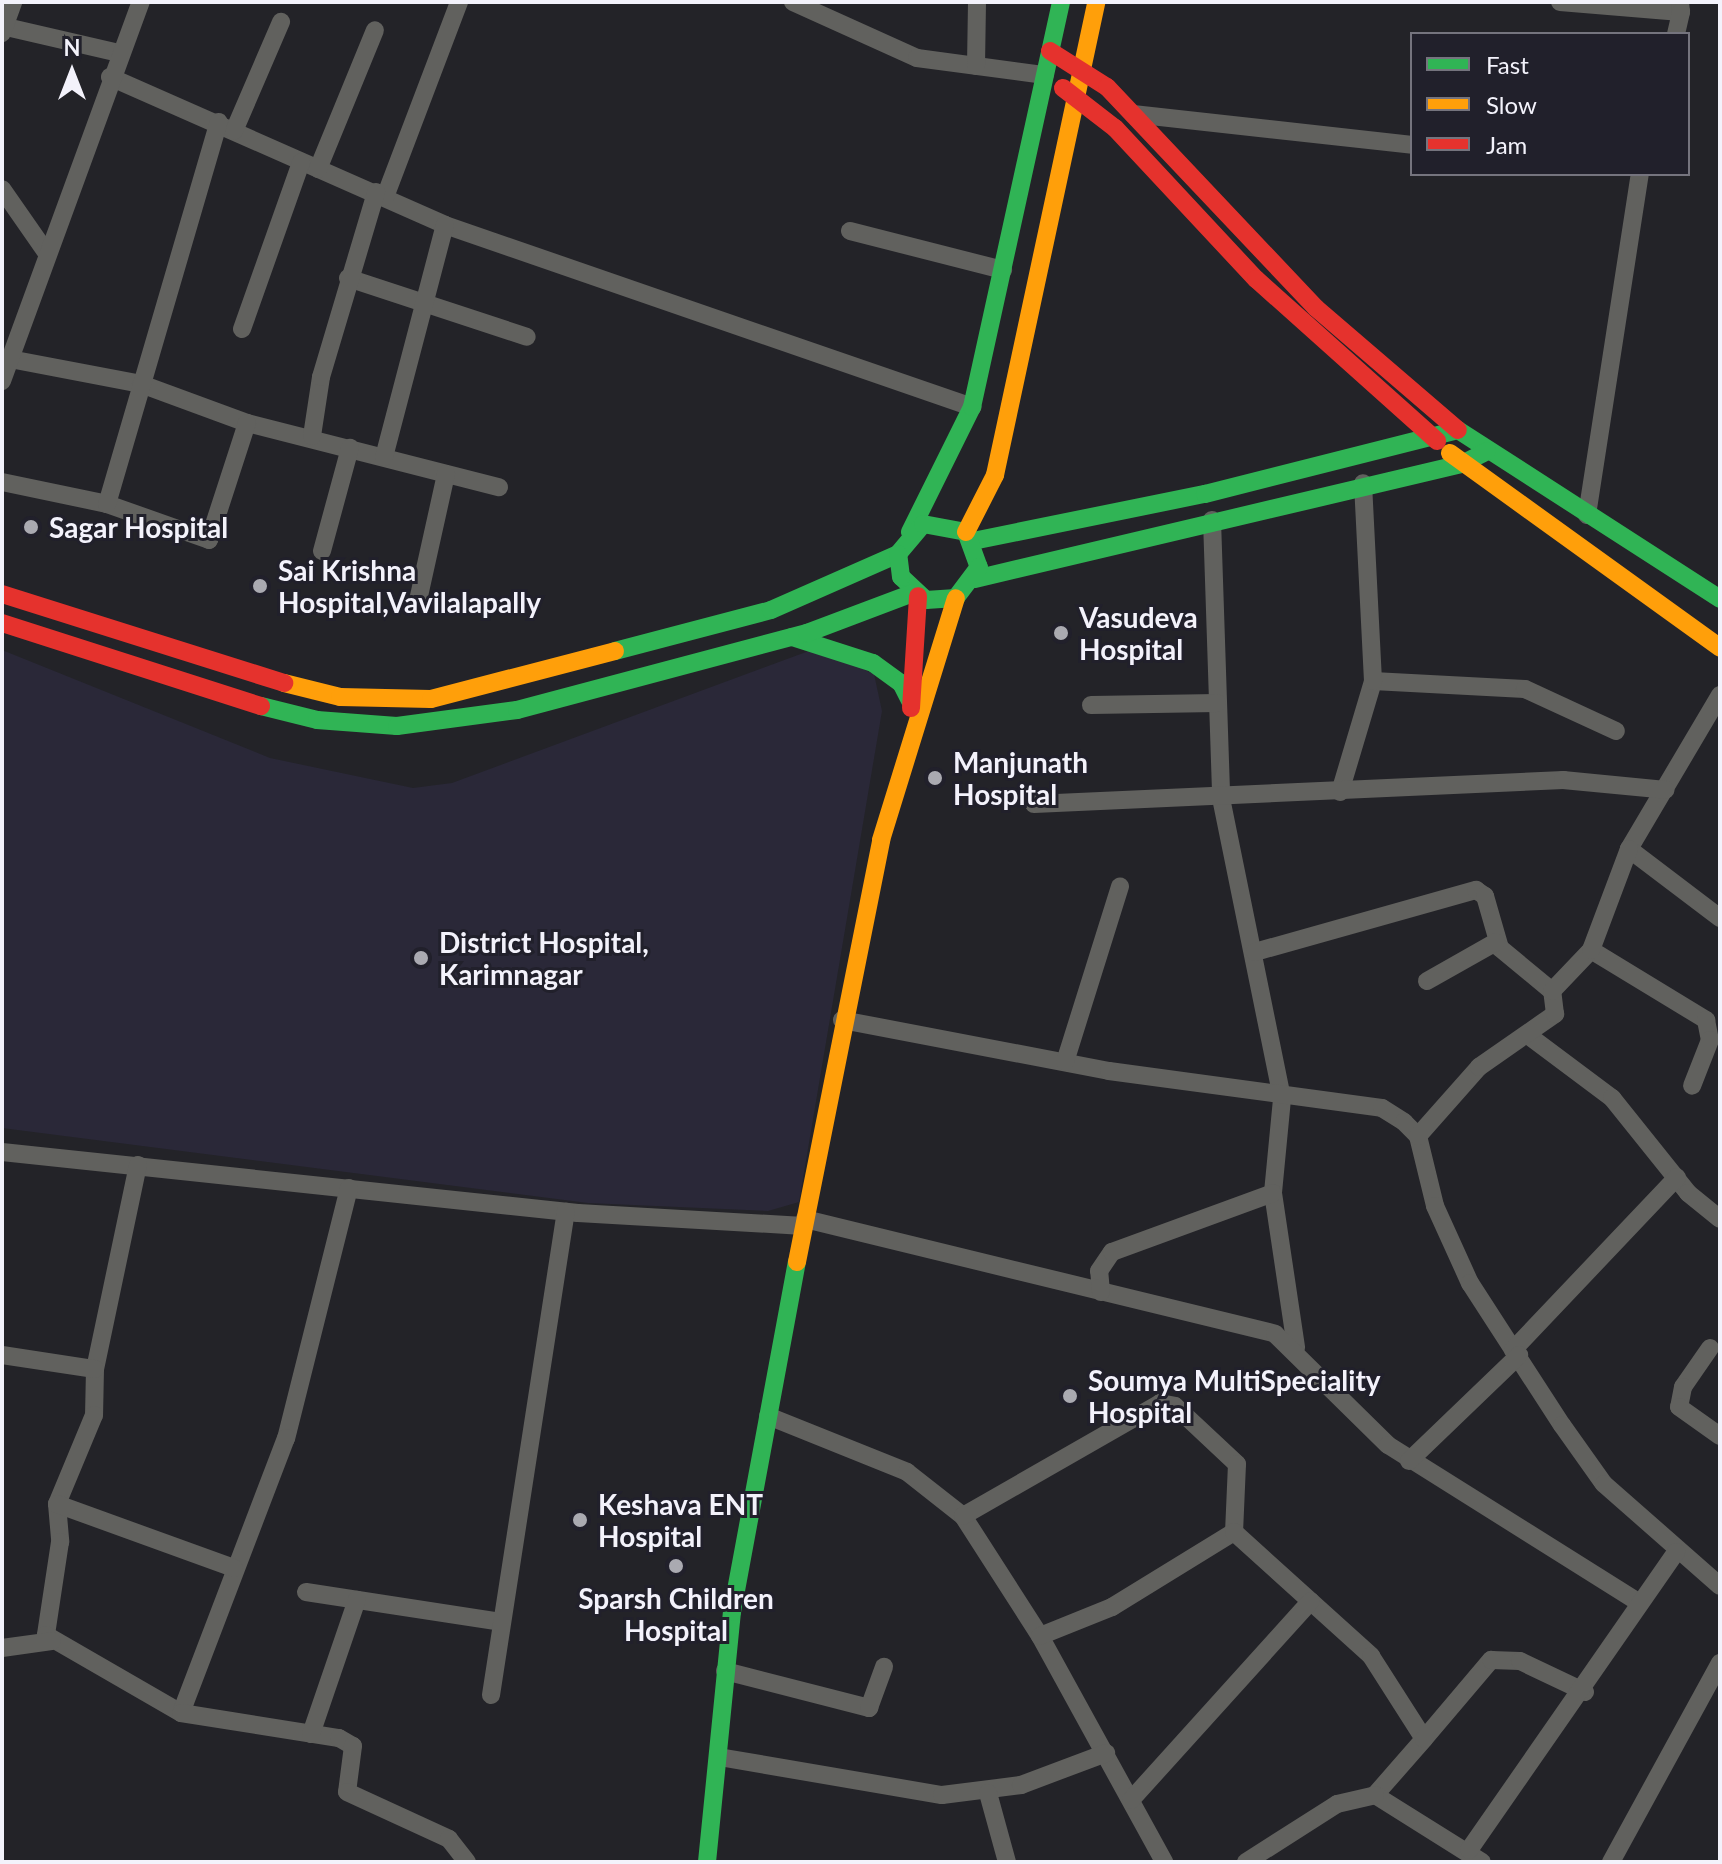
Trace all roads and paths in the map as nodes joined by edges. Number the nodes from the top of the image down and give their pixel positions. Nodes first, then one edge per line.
1 (13, 2) edge
2 (141, 2) edge
3 (459, 2) edge
4 (793, 2) edge
5 (977, 2) edge
6 (1061, 2) edge
7 (1096, 2) edge
8 (1560, 2) edge
9 (1681, 7) edge
10 (281, 22) dead end
11 (3, 28) edge
12 (375, 30) dead end
13 (1676, 32) edge
14 (1050, 51) junction
15 (119, 53) junction
16 (976, 66) junction
17 (1082, 66) junction
18 (1045, 75) junction
19 (110, 77) junction
20 (1076, 97) junction
21 (1133, 114) junction
22 (227, 126) junction
23 (1410, 145) edge
24 (309, 166) junction
25 (1640, 176) edge
26 (2, 189) edge
27 (380, 194) junction
28 (445, 225) junction
29 (850, 231) dead end
30 (46, 252) junction
31 (1003, 270) junction
32 (348, 278) junction
33 (425, 300) junction
34 (242, 329) dead end
35 (527, 337) dead end
36 (10, 359) junction
37 (2, 380) edge
38 (141, 384) junction
39 (972, 407) junction
40 (247, 423) junction
41 (1458, 430) junction
42 (312, 436) junction
43 (1437, 441) junction
44 (350, 448) junction
45 (1487, 451) junction
46 (384, 457) junction
47 (1462, 464) junction
48 (446, 474) junction
49 (2, 482) edge
50 (1363, 483) junction
51 (499, 487) dead end
52 (107, 504) junction
53 (1587, 515) junction
54 (1212, 520) junction
55 (910, 532) junction
56 (970, 536) junction
57 (322, 551) dead end
58 (898, 554) junction
59 (975, 579) junction
60 (2, 594) edge
61 (916, 594) junction
62 (419, 596) dead end
63 (956, 598) junction
64 (1720, 599) edge
65 (2, 623) edge
66 (792, 637) junction
67 (1720, 648) edge
68 (1373, 681) junction
69 (1720, 695) edge
70 (911, 703) junction
71 (1217, 703) junction
72 (1091, 705) dead end
73 (1616, 731) dead end
74 (913, 739) junction
75 (1666, 790) junction
76 (1340, 792) junction
77 (1221, 798) junction
78 (1034, 804) dead end
79 (1629, 849) junction
80 (1120, 886) dead end
81 (1720, 918) edge
82 (1496, 942) junction
83 (1591, 950) junction
84 (1255, 952) junction
85 (1427, 981) dead end
86 (1552, 991) junction
87 (842, 1020) junction
88 (1529, 1036) junction
89 (1065, 1062) junction
90 (1692, 1086) dead end
91 (1282, 1099) junction
92 (1418, 1136) junction
93 (2, 1152) edge
94 (138, 1165) junction
95 (1677, 1177) junction
96 (349, 1188) junction
97 (1273, 1193) junction
98 (566, 1212) junction
99 (1720, 1219) edge
100 (805, 1223) junction
101 (1101, 1292) junction
102 (1296, 1347) junction
103 (1710, 1348) dead end
104 (1516, 1353) junction
105 (2, 1355) edge
106 (95, 1369) junction
107 (768, 1416) junction
108 (1720, 1436) edge
109 (1409, 1461) junction
110 (57, 1504) junction
111 (963, 1516) junction
112 (1234, 1532) junction
113 (1676, 1552) junction
114 (234, 1568) junction
115 (1720, 1586) edge
116 (306, 1592) dead end
117 (357, 1600) junction
118 (1311, 1601) junction
119 (1638, 1602) junction
120 (501, 1622) junction
121 (1040, 1636) junction
122 (52, 1641) junction
123 (2, 1648) edge
124 (1720, 1663) edge
125 (884, 1667) dead end
126 (725, 1671) junction
127 (1585, 1692) junction
128 (491, 1695) dead end
129 (181, 1713) junction
130 (311, 1734) junction
131 (1424, 1739) junction
132 (1106, 1753) junction
133 (719, 1757) junction
134 (988, 1793) junction
135 (1375, 1795) junction
136 (1131, 1800) junction
137 (1476, 1856) edge
138 (467, 1862) edge
139 (707, 1862) edge
140 (1007, 1862) edge
141 (1164, 1862) edge
142 (1246, 1862) edge
143 (1611, 1862) edge

1 - 11 street
2 - 15 street
3 - 27 street
4 - 16 street
5 - 16 street
6 - 14 main road
7 - 17 main road
8 - 9 street
9 - 13 street
10 - 22 street
11 - 15 street
12 - 24 street
14 - 17 main road
14 - 18 main road
15 - 19 street
16 - 18 street
17 - 20 main road
17 - 21 main road
18 - 20 main road
18 - 31 main road
19 - 22 street
19 - 30 street
20 - 43 main road
20 - 56 main road
21 - 23 street
21 - 41 main road
22 - 24 street
22 - 38 street
24 - 27 street
24 - 34 street
25 - 53 street
26 - 30 street
27 - 28 street
27 - 32 street
28 - 33 street
28 - 39 street
29 - 31 street
30 - 36 street
31 - 39 main road
32 - 33 street
32 - 42 street
33 - 35 street
33 - 46 street
36 - 37 street
36 - 38 street
38 - 40 street
38 - 52 street
39 - 55 main road
40 - 42 street
40 - 52 street
41 - 43 main road
41 - 45 main road
42 - 44 street
43 - 47 main road
43 - 56 main road
44 - 46 street
44 - 57 street
45 - 47 main road
45 - 53 main road
46 - 48 street
47 - 50 main road
47 - 67 main road
48 - 51 street
48 - 62 street
49 - 52 street
50 - 54 main road
50 - 68 street
53 - 64 main road
54 - 59 main road
54 - 71 street
55 - 56 main road
55 - 58 main road
56 - 59 main road
58 - 60 main road
58 - 61 main road
59 - 63 main road
61 - 63 main road
61 - 66 main road
61 - 70 main road
63 - 74 main road
65 - 66 main road
66 - 70 main road
68 - 73 street
68 - 76 street
69 - 75 street
70 - 74 main road
71 - 72 street
71 - 77 street
74 - 87 main road
75 - 76 street
75 - 79 street
76 - 77 street
77 - 78 street
77 - 84 street
79 - 81 street
79 - 83 street
80 - 89 street
82 - 84 street
82 - 85 street
82 - 86 street
83 - 86 street
83 - 90 street
84 - 91 street
86 - 88 street
87 - 89 street
87 - 100 main road
88 - 92 street
88 - 95 street
89 - 91 street
91 - 92 street
91 - 97 street
92 - 104 street
93 - 94 street
94 - 96 street
94 - 106 street
95 - 99 street
95 - 104 street
96 - 98 street
96 - 114 street
97 - 101 street
97 - 102 street
98 - 100 street
98 - 120 street
100 - 101 street
100 - 107 main road
101 - 102 street
102 - 109 street
103 - 108 street
104 - 109 street
104 - 113 street
105 - 106 street
106 - 110 street
107 - 111 street
107 - 126 main road
109 - 119 street
110 - 114 street
110 - 122 street
111 - 112 street
111 - 121 street
112 - 118 street
112 - 121 street
113 - 115 street
113 - 119 street
114 - 129 street
116 - 117 street
117 - 120 street
117 - 130 street
118 - 131 street
118 - 136 street
119 - 127 street
120 - 128 street
121 - 132 street
122 - 123 street
122 - 129 street
124 - 143 street
125 - 126 street
126 - 133 main road
127 - 131 street
127 - 137 street
129 - 130 street
130 - 138 street
131 - 135 street
132 - 134 street
132 - 136 street
133 - 134 street
133 - 139 main road
134 - 140 street
135 - 137 street
135 - 142 street
136 - 141 street

